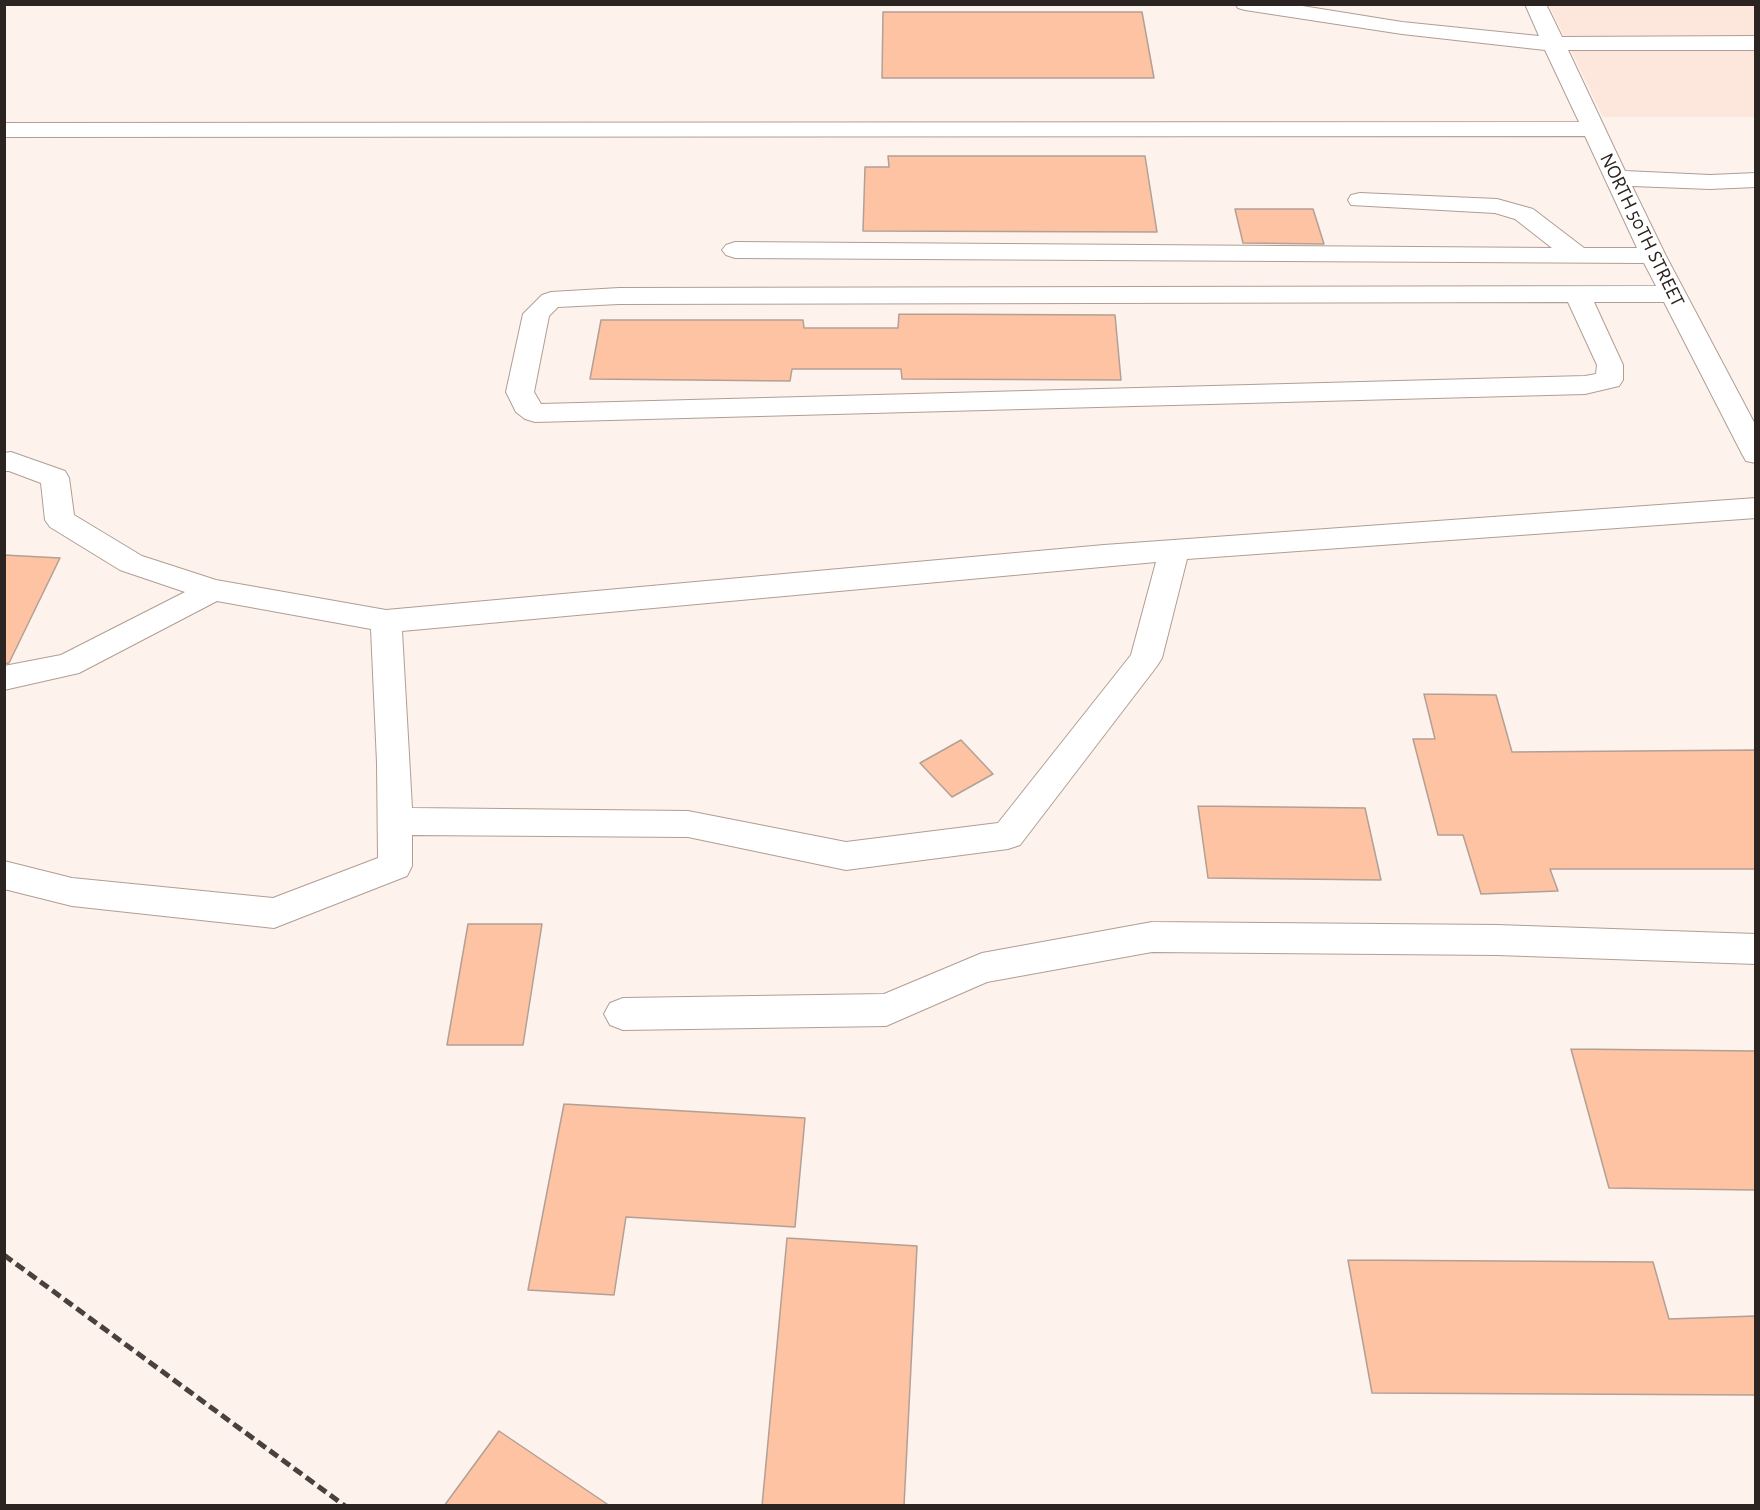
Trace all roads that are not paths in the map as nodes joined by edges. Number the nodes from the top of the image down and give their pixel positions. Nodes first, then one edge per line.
1 (1245, 4) edge
2 (1535, 4) edge
3 (1755, 42) edge
4 (1554, 44) junction
5 (1593, 129) junction
6 (4, 130) edge
7 (1616, 178) junction
8 (1755, 180) edge
9 (1360, 200) dead end
10 (735, 250) dead end
11 (1577, 255) junction
12 (1653, 256) junction
13 (1577, 294) junction
14 (1672, 294) junction
15 (1755, 454) edge
16 (4, 462) edge
17 (1755, 508) edge
18 (1174, 550) junction
19 (214, 590) junction
20 (386, 621) junction
21 (4, 678) edge
22 (395, 821) junction
23 (4, 875) edge
24 (1755, 949) edge
25 (623, 1014) dead end

1 - 4 street
2 - 4 street, NORTH 50TH STREET
3 - 4 street
4 - 5 street, NORTH 50TH STREET
5 - 6 street
5 - 7 street, NORTH 50TH STREET
7 - 8 street
7 - 12 street, NORTH 50TH STREET
9 - 11 street
10 - 11 street
11 - 12 street
12 - 14 street, NORTH 50TH STREET
13 - 13 street
13 - 14 street
14 - 15 street, NORTH 50TH STREET
16 - 19 street
17 - 18 street
18 - 20 street
18 - 22 street
19 - 20 street
19 - 21 street
20 - 22 street
22 - 23 street
24 - 25 street

